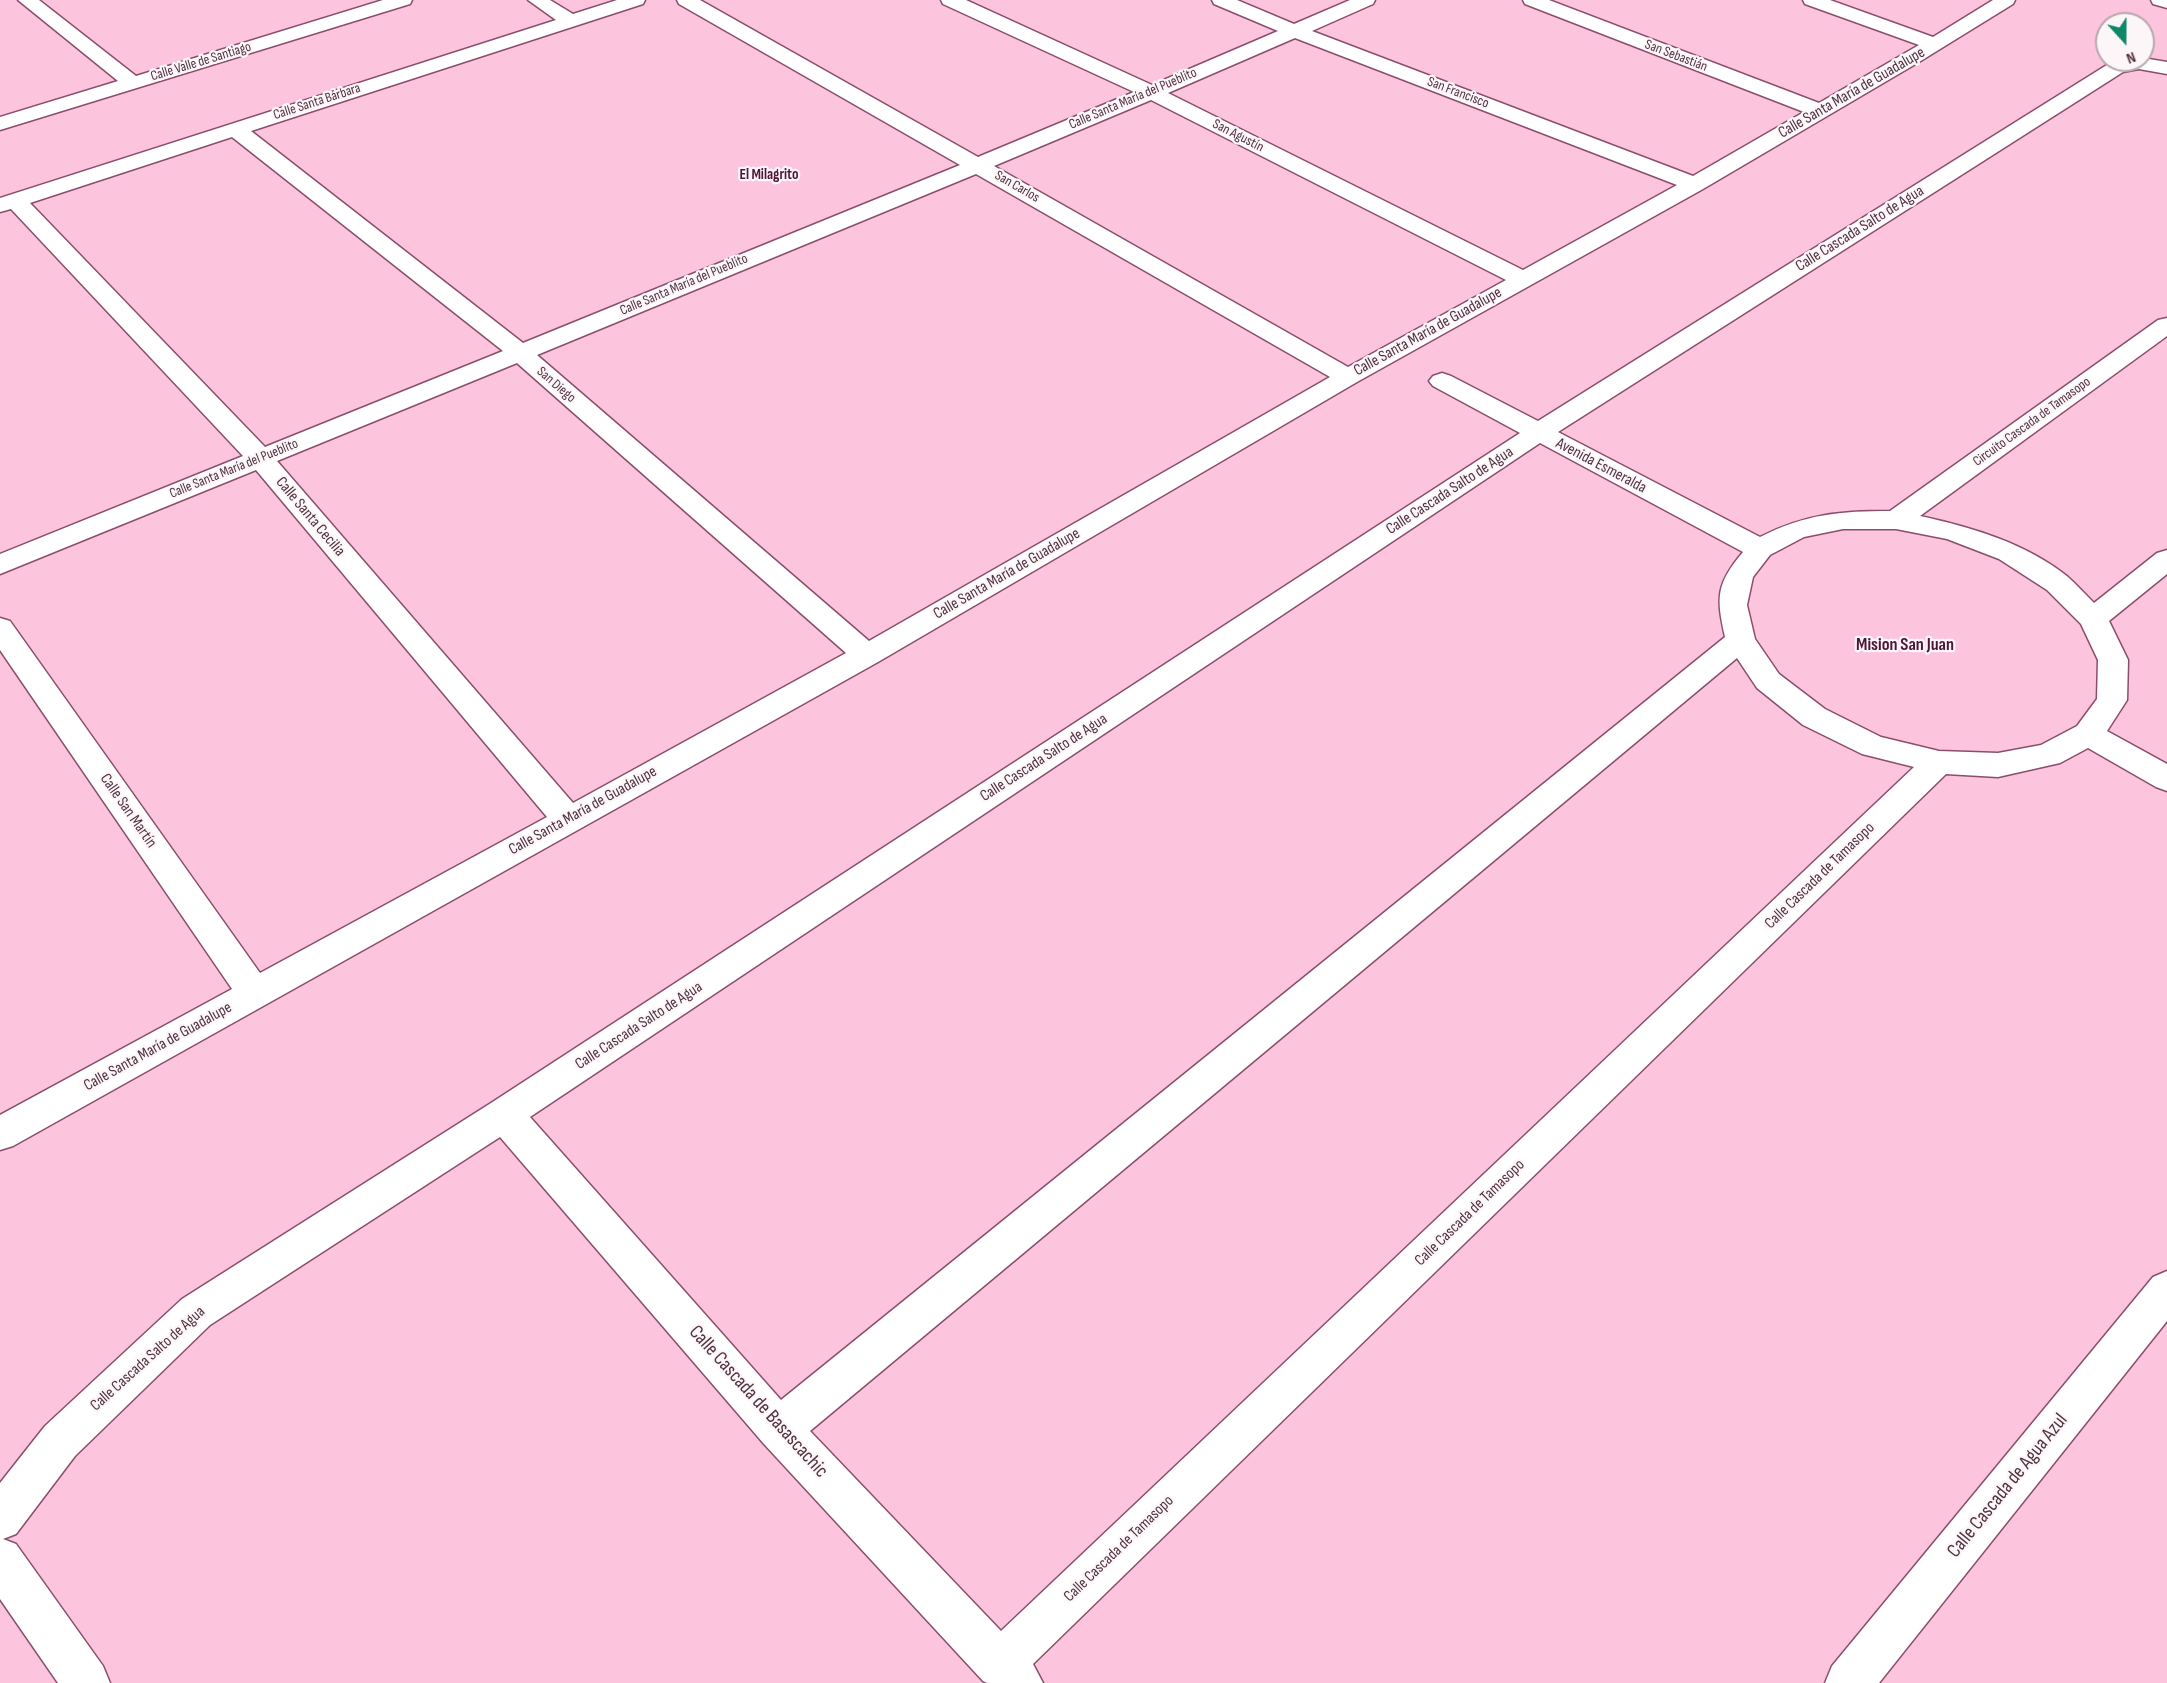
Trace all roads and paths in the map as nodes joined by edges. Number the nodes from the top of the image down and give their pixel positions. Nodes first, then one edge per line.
1 (27, 0) edge
2 (403, 0) edge
3 (537, 0) edge
4 (636, 0) edge
5 (686, 0) edge
6 (950, 0) edge
7 (1221, 0) edge
8 (1366, 0) edge
9 (1532, 0) edge
10 (1812, 0) edge
11 (2007, 0) edge
12 (2160, 0) edge
13 (2167, 2) edge
14 (570, 21) junction
15 (1295, 31) junction
16 (1935, 44) junction
17 (2109, 72) edge
18 (133, 82) junction
19 (1150, 92) junction
20 (1821, 111) junction
21 (0, 124) edge
22 (234, 128) junction
23 (977, 164) junction
24 (1695, 184) junction
25 (8, 203) edge
26 (1523, 279) junction
27 (2167, 325) edge
28 (520, 354) junction
29 (1348, 377) junction
30 (1442, 381) dead end
31 (1538, 433) junction
32 (260, 458) junction
33 (1896, 520) junction
34 (1760, 549) junction
35 (2167, 559) edge
36 (0, 565) edge
37 (2093, 619) junction
38 (0, 628) edge
39 (1740, 640) junction
40 (867, 655) junction
41 (2088, 735) junction
42 (1939, 762) junction
43 (2167, 779) edge
44 (568, 819) junction
45 (255, 994) junction
46 (504, 1114) junction
47 (0, 1134) edge
48 (2167, 1290) edge
49 (779, 1429) junction
50 (0, 1518) edge
51 (0, 1560) edge
52 (1010, 1673) edge
53 (86, 1683) edge
54 (1849, 1683) edge

1 - 18 street
2 - 18 street, Calle Valle de Santiago
3 - 14 street
4 - 14 street, Calle Santa Bárbara
5 - 23 street, San Carlos
6 - 19 street, San Agustín
7 - 15 street, San Francisco
8 - 15 street, Calle Santa María del Pueblito
9 - 20 street, San Sebastián
10 - 16 street
11 - 16 street, Calle Santa María de Guadalupe
12 - 13 street
14 - 22 street, Calle Santa Bárbara
15 - 19 street, Calle Santa María del Pueblito
15 - 24 street, San Francisco
16 - 20 street, Calle Santa María de Guadalupe
17 - 31 street, Calle Cascada Salto de Agua
18 - 21 street, Calle Valle de Santiago
19 - 23 street, Calle Santa María del Pueblito
19 - 26 street, San Agustín
20 - 24 street, Calle Santa María de Guadalupe
22 - 25 street, Calle Santa Bárbara
22 - 28 street, San Diego
23 - 28 street, Calle Santa María del Pueblito
23 - 29 street, San Carlos
24 - 26 street, Calle Santa María de Guadalupe
25 - 32 street, Calle Santa Cecilia
26 - 29 street, Calle Santa María de Guadalupe
27 - 33 street, Circuito Cascada de Tamasopo
28 - 32 street, Calle Santa María del Pueblito
28 - 40 street, San Diego
29 - 40 street, Calle Santa María de Guadalupe
30 - 31 street, Avenida Esmeralda
31 - 34 street, Avenida Esmeralda
31 - 46 street, Calle Cascada Salto de Agua
32 - 36 street, Calle Santa María del Pueblito
32 - 44 street, Calle Santa Cecilia
33 - 34 street
33 - 37 street
34 - 39 street
35 - 37 street
37 - 41 street
38 - 45 street, Calle San Martín
39 - 42 street
39 - 49 street
40 - 44 street, Calle Santa María de Guadalupe
41 - 42 street
41 - 43 street
42 - 52 street, Calle Cascada de Tamasopo
44 - 45 street, Calle Santa María de Guadalupe
45 - 47 street, Calle Santa María de Guadalupe
46 - 49 street, Calle Cascada de Basascachic
46 - 50 street, Calle Cascada Salto de Agua
48 - 54 street, Calle Cascada de Agua Azul
49 - 52 street, Calle Cascada de Basascachic
51 - 53 street

